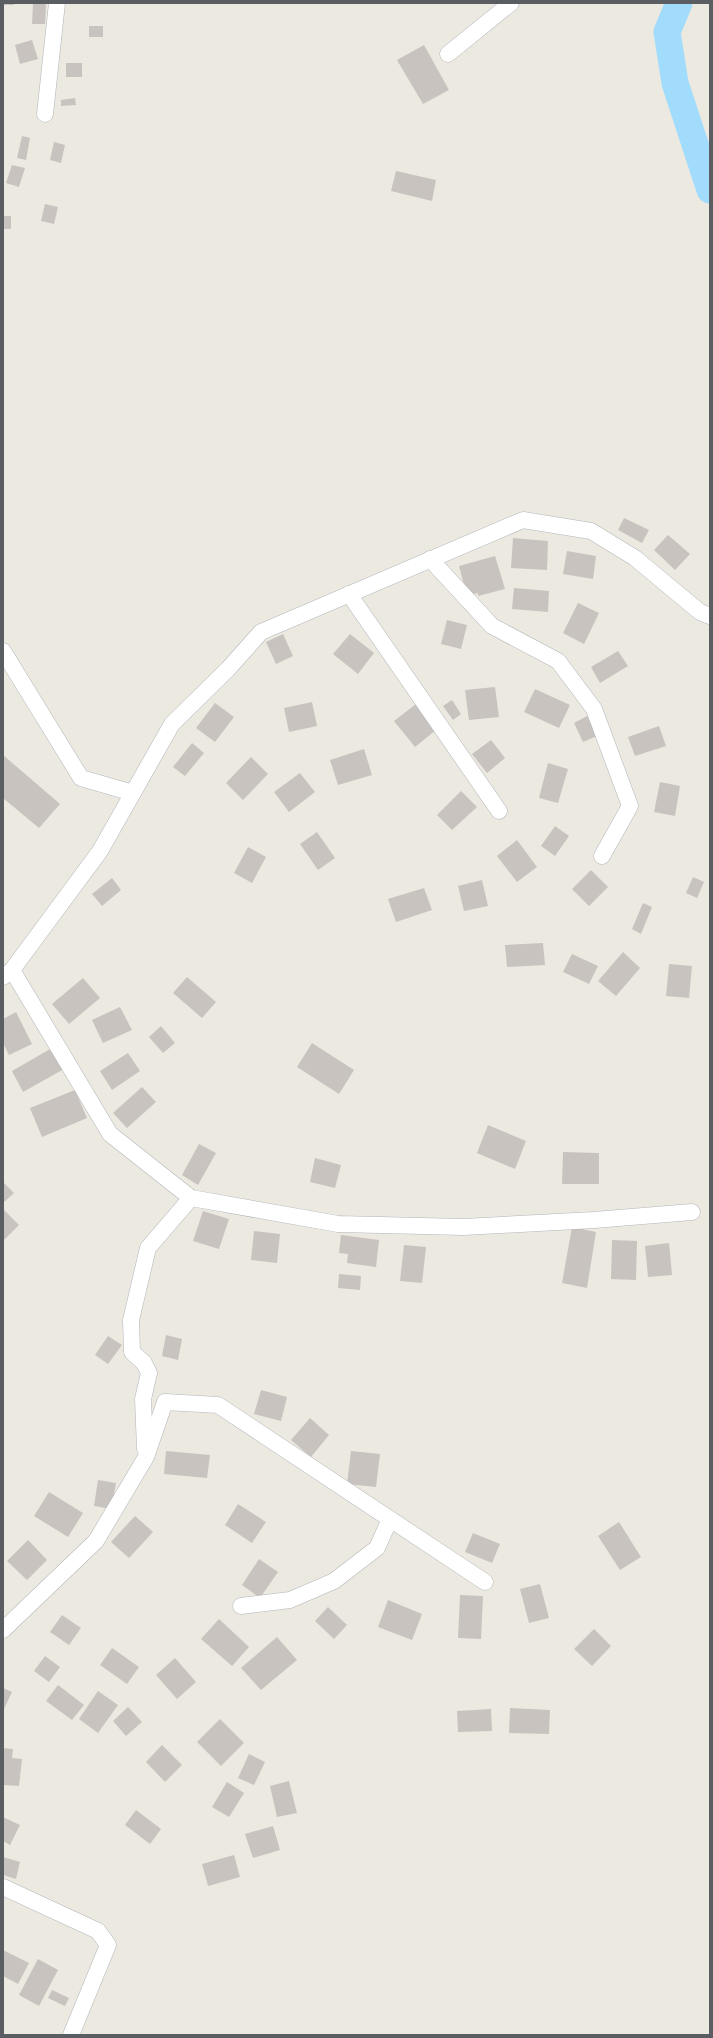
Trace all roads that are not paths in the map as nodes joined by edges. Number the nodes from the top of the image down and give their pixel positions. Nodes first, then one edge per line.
1 (57, 3) edge
2 (512, 3) edge
3 (448, 54) dead end
4 (45, 114) dead end
5 (430, 559) junction
6 (349, 594) junction
7 (710, 616) edge
8 (3, 651) edge
9 (133, 793) junction
10 (499, 811) dead end
11 (602, 856) dead end
12 (7, 973) edge
13 (191, 1198) junction
14 (692, 1212) dead end
15 (146, 1457) junction
16 (390, 1519) junction
17 (485, 1582) dead end
18 (241, 1606) dead end
19 (3, 1630) edge
20 (3, 1887) edge
21 (71, 2035) edge

1 - 4 street
2 - 3 street
5 - 6 street
5 - 7 street
5 - 11 street
6 - 9 street
6 - 10 street
8 - 9 street
9 - 12 street
12 - 13 street
13 - 14 street
13 - 15 street
15 - 16 street
15 - 19 street
16 - 17 street
16 - 18 street
20 - 21 street

